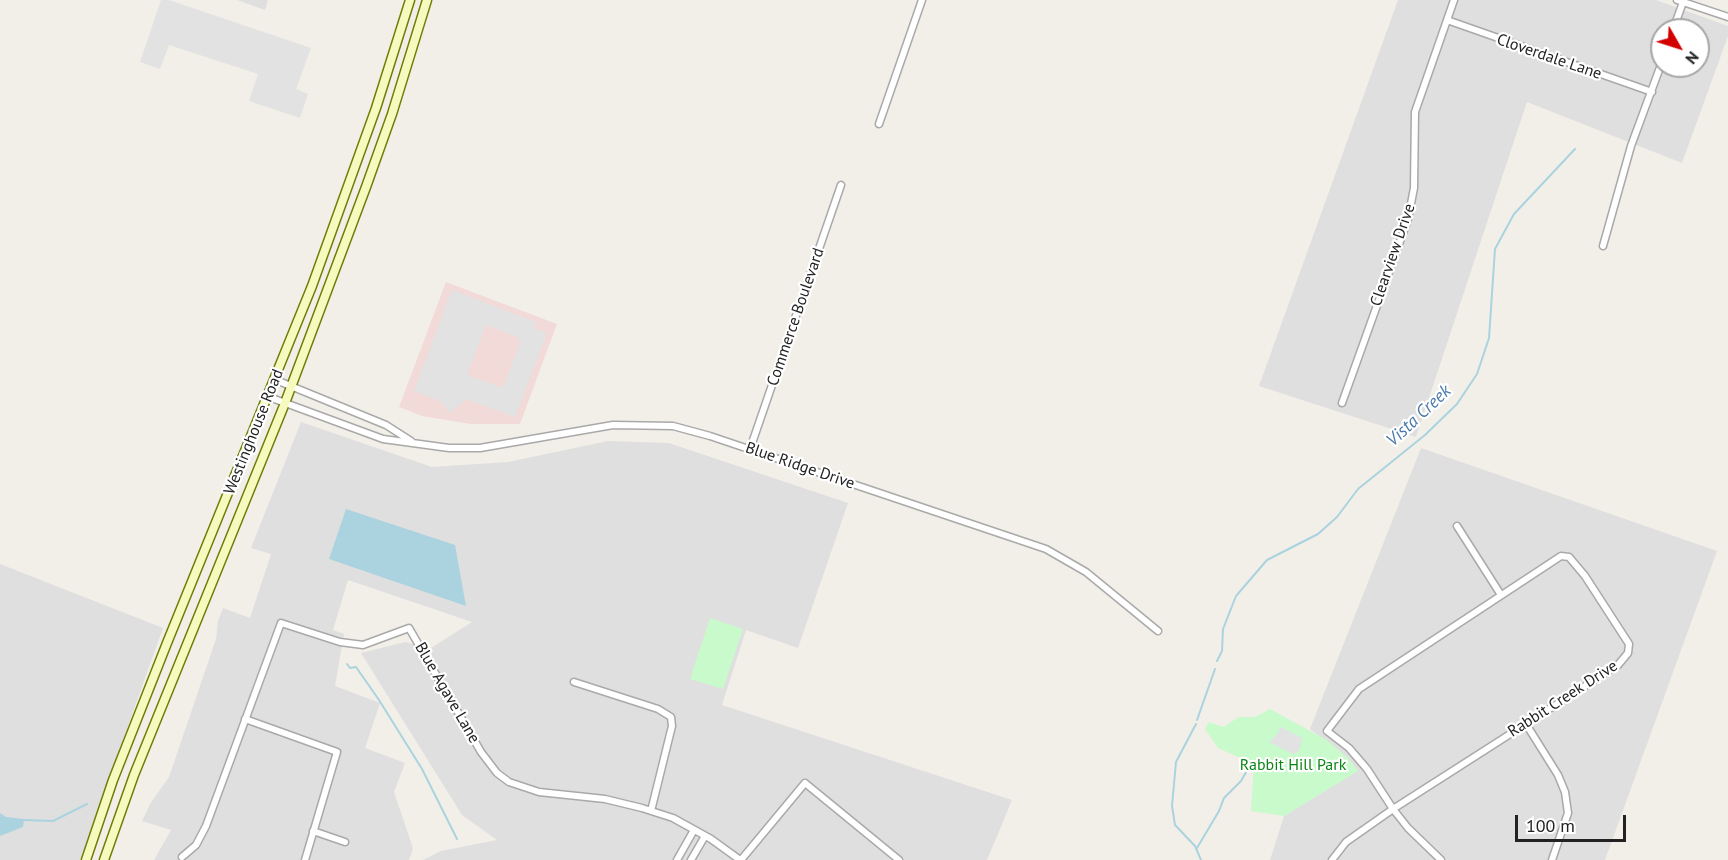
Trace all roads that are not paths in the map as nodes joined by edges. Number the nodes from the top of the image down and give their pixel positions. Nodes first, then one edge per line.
1 (410, 0) edge
2 (427, 0) edge
3 (922, 0) edge
4 (1454, 0) edge
5 (1680, 1) edge
6 (1728, 17) edge
7 (1676, 18) edge
8 (1447, 20) junction
9 (1657, 78) edge
10 (1652, 92) junction
11 (879, 124) dead end
12 (841, 185) dead end
13 (1603, 246) dead end
14 (276, 380) junction
15 (292, 386) junction
16 (269, 397) junction
17 (285, 403) junction
18 (1342, 403) dead end
19 (411, 441) junction
20 (750, 449) junction
21 (1457, 526) dead end
22 (1501, 595) junction
23 (1158, 631) dead end
24 (574, 682) dead end
25 (245, 719) junction
26 (1526, 724) junction
27 (1393, 809) junction
28 (651, 811) junction
29 (694, 830) junction
30 (313, 831) junction
31 (705, 836) junction
32 (345, 842) dead end
33 (182, 857) dead end
34 (86, 860) edge
35 (105, 860) edge
36 (305, 860) edge
37 (677, 860) edge
38 (691, 860) edge
39 (740, 860) edge
40 (899, 860) edge
41 (1332, 860) edge
42 (1441, 860) edge
43 (1552, 860) edge

1 - 14 main road, Westinghouse Road
2 - 15 main road, Westinghouse Road
3 - 11 street
4 - 8 street, Clearview Drive
5 - 6 street
5 - 7 street
8 - 10 street, Cloverdale Lane
8 - 18 street, Clearview Drive
9 - 10 street
10 - 13 street
12 - 20 street, Commerce Boulevard
14 - 15 street, Blue Ridge Drive
14 - 16 main road, Westinghouse Road
15 - 17 main road, Westinghouse Road
15 - 19 street, Blue Ridge Drive
16 - 17 street, Blue Ridge Drive
16 - 34 main road, Westinghouse Road
17 - 19 street, Blue Ridge Drive
17 - 35 main road, Westinghouse Road
19 - 20 street, Blue Ridge Drive
20 - 23 street, Blue Ridge Drive
21 - 22 street
22 - 26 street, Rabbit Creek Drive
22 - 27 street, Rabbit Creek Drive
24 - 28 street
25 - 28 street, Blue Agave Lane
25 - 30 street
25 - 33 street, Blue Agave Lane
26 - 27 street, Rabbit Creek Drive
26 - 43 street
27 - 41 street, Rabbit Creek Drive
27 - 42 street
28 - 29 street, Blue Agave Lane
29 - 31 street, Blue Agave Lane
29 - 37 street
30 - 32 street
30 - 36 street
31 - 38 street
31 - 39 street, Blue Agave Lane
39 - 40 street

